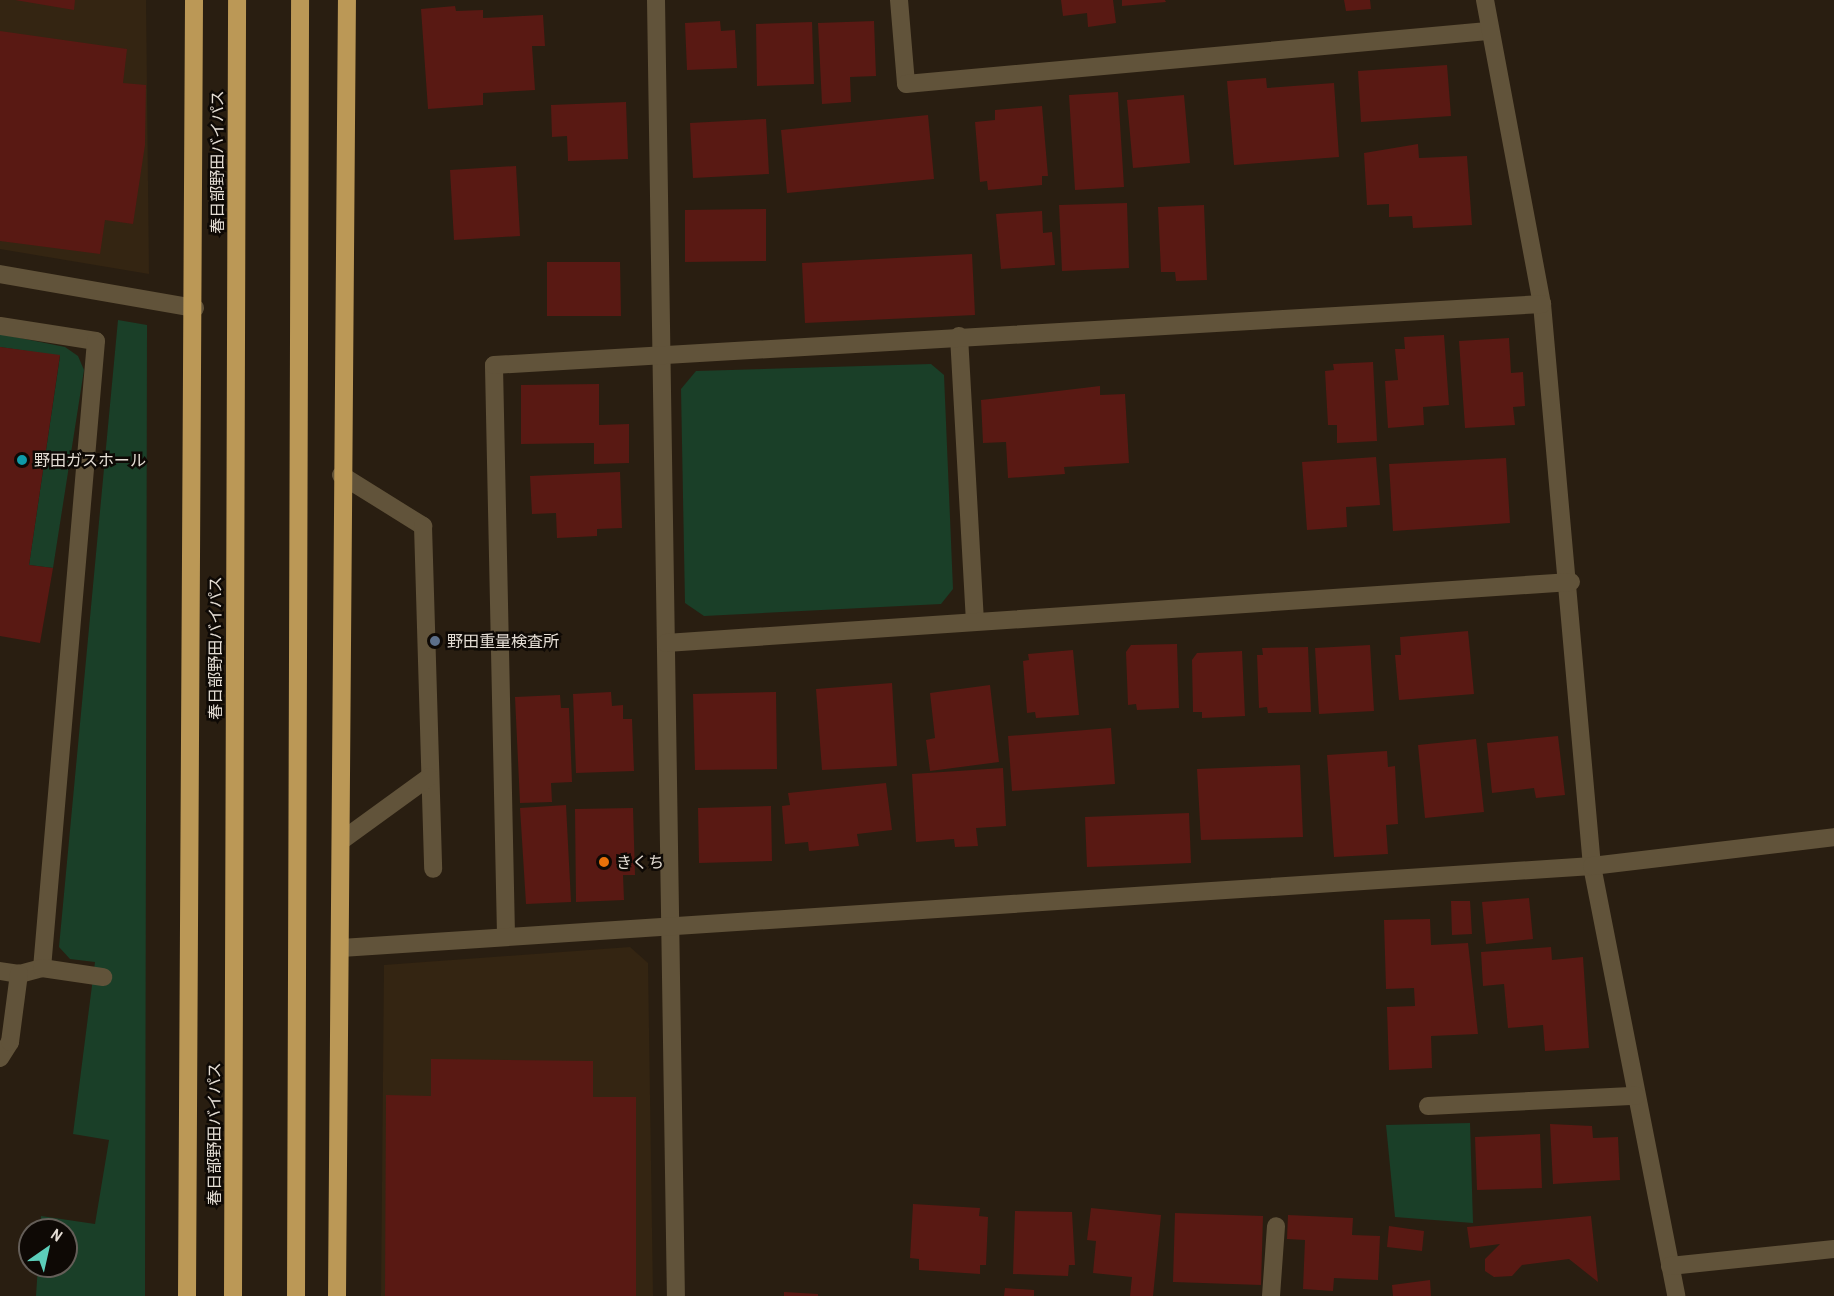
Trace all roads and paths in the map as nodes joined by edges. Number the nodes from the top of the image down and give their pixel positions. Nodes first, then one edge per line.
1 (194, 0) edge
2 (237, 0) edge
3 (300, 0) edge
4 (347, 0) edge
5 (656, 0) edge
6 (899, 0) edge
7 (1485, 0) edge
8 (1488, 31) junction
9 (0, 274) edge
10 (1542, 304) junction
11 (195, 308) junction
12 (0, 326) edge
13 (958, 336) junction
14 (659, 353) junction
15 (341, 475) junction
16 (1570, 582) junction
17 (975, 621) junction
18 (666, 643) junction
19 (429, 777) junction
20 (1834, 837) edge
21 (341, 841) junction
22 (1592, 866) junction
23 (433, 869) dead end
24 (669, 923) junction
25 (506, 934) junction
26 (342, 948) junction
27 (42, 968) junction
28 (0, 971) edge
29 (19, 974) junction
30 (103, 977) dead end
31 (0, 1058) edge
32 (1636, 1096) junction
33 (1428, 1106) dead end
34 (1276, 1226) dead end
35 (1834, 1249) edge
36 (1670, 1266) junction
37 (187, 1296) edge
38 (233, 1296) edge
39 (296, 1296) edge
40 (337, 1296) edge
41 (676, 1296) edge
42 (1271, 1296) edge
43 (1676, 1296) edge

1 - 11 highway
2 - 38 highway, 春日部野田バイパス
3 - 39 highway
4 - 15 highway
5 - 14 street
6 - 8 street
7 - 8 street
8 - 10 street
9 - 11 street
10 - 13 street
10 - 16 street
11 - 37 highway
12 - 27 street
13 - 14 street
13 - 17 street
14 - 18 street
14 - 25 street
15 - 19 street
15 - 21 highway
16 - 17 street
16 - 22 street
17 - 18 street
18 - 24 street
19 - 21 street
19 - 23 street
20 - 22 street
21 - 26 highway
22 - 24 street
22 - 32 street
24 - 25 street
24 - 41 street
25 - 26 street
26 - 40 highway
27 - 29 street
27 - 30 street
28 - 29 street
29 - 31 street
32 - 33 street
32 - 36 street
34 - 42 street
35 - 36 street
36 - 43 street

